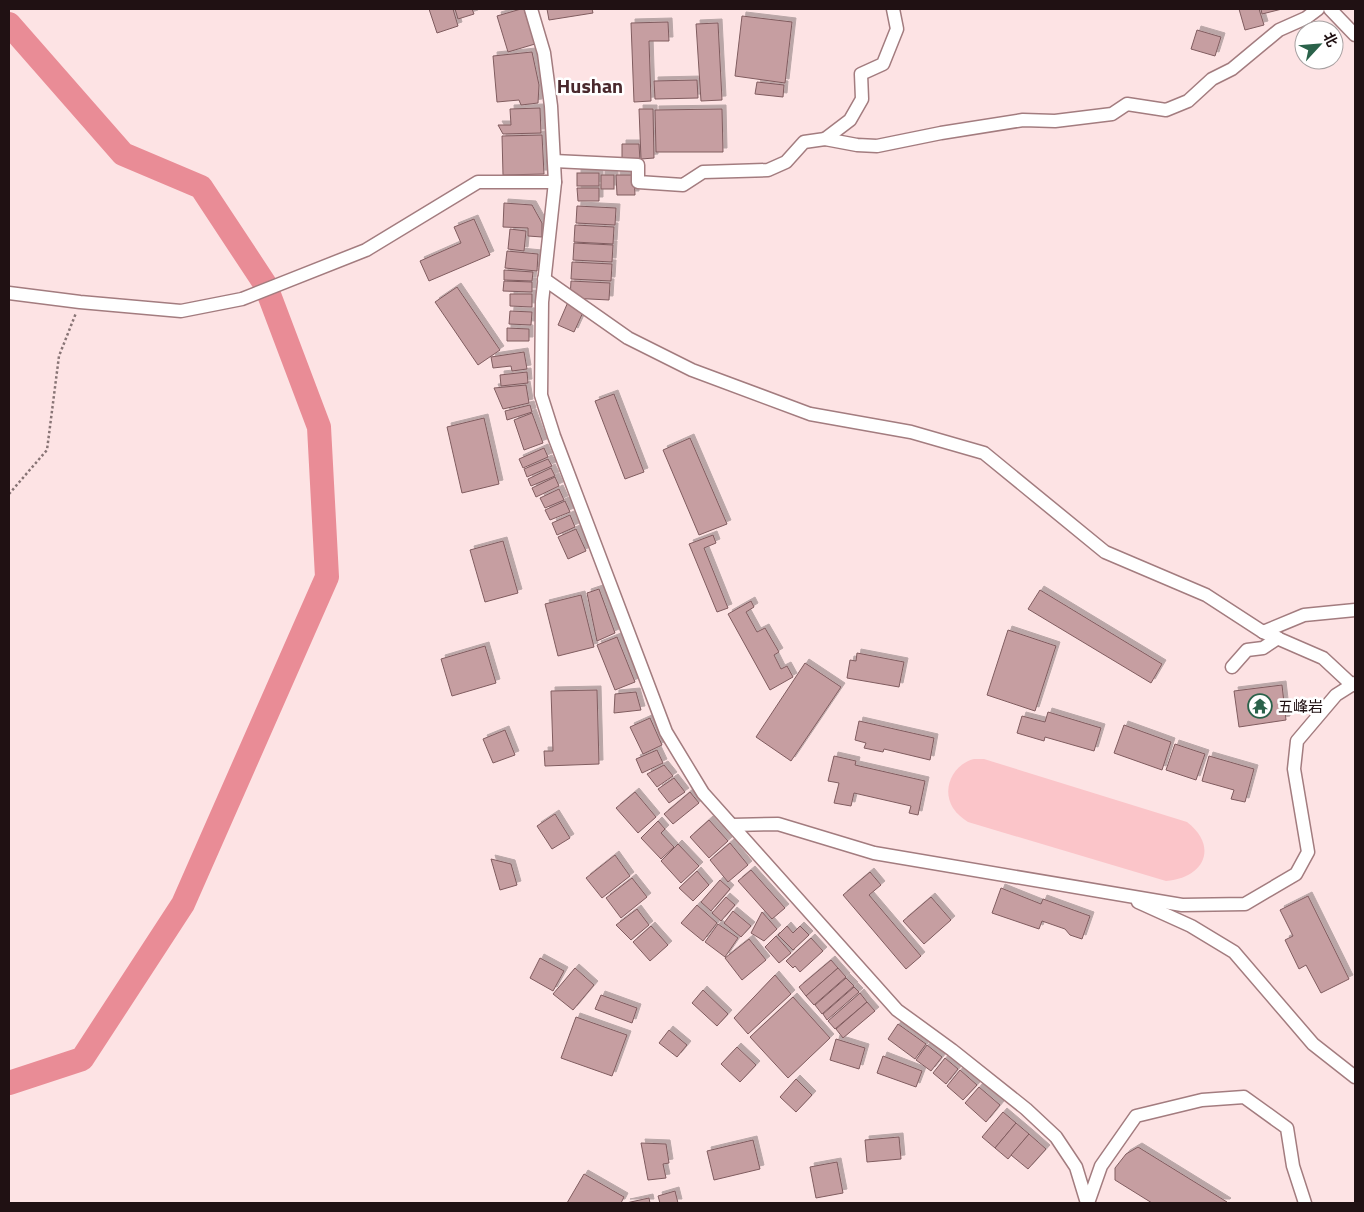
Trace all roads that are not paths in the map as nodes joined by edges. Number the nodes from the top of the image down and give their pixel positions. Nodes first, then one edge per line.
1 (531, 9) edge
2 (893, 9) edge
3 (1318, 9) edge
4 (1330, 9) edge
5 (1355, 35) edge
6 (825, 139) junction
7 (554, 161) junction
8 (555, 182) junction
9 (544, 280) junction
10 (9, 293) edge
11 (1355, 610) edge
12 (1263, 632) junction
13 (1278, 638) junction
14 (1232, 667) dead end
15 (1354, 684) edge
16 (732, 825) junction
17 (1120, 893) junction
18 (1355, 1077) edge
19 (1087, 1203) edge
20 (1305, 1203) edge

1 - 7 street
2 - 6 street
3 - 6 street
4 - 5 street
6 - 7 street
7 - 8 street
8 - 9 street
8 - 10 street
9 - 12 street
9 - 16 street
11 - 12 street
12 - 13 street
13 - 14 street
13 - 15 street
15 - 17 street
16 - 17 street
16 - 19 street
17 - 18 street
19 - 20 street

